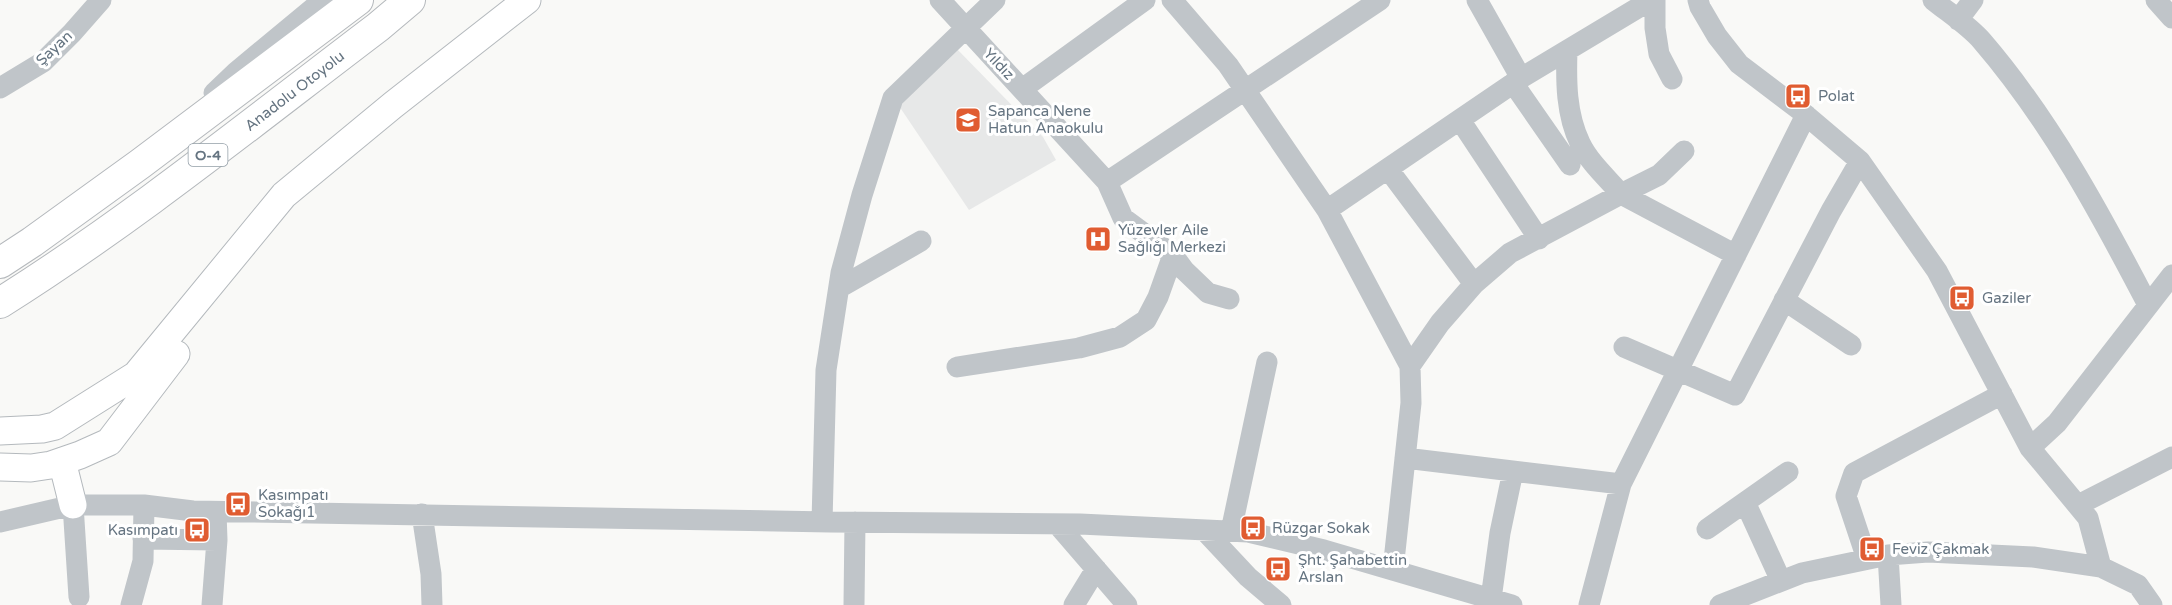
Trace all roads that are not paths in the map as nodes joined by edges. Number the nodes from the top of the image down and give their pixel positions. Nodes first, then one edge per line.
1 (101, 0) edge
2 (323, 0) edge
3 (358, 0) edge
4 (410, 0) edge
5 (527, 0) edge
6 (940, 0) edge
7 (995, 0) edge
8 (1145, 0) edge
9 (1172, 0) edge
10 (1380, 0) edge
11 (1477, 0) edge
12 (1653, 0) edge
13 (1698, 0) edge
14 (1933, 0) edge
15 (1973, 0) edge
16 (2156, 0) edge
17 (2172, 18) edge
18 (1958, 20) junction
19 (965, 27) junction
20 (1567, 51) junction
21 (1672, 79) dead end
22 (1517, 81) junction
23 (0, 88) edge
24 (1022, 89) junction
25 (1245, 90) junction
26 (1806, 115) junction
27 (1460, 120) junction
28 (1684, 151) dead end
29 (1860, 161) junction
30 (140, 164) junction
31 (1570, 165) dead end
32 (1388, 169) junction
33 (1107, 182) junction
34 (1621, 194) junction
35 (1327, 210) junction
36 (1539, 239) junction
37 (921, 241) dead end
38 (238, 249) junction
39 (1173, 255) junction
40 (1736, 255) junction
41 (0, 263) edge
42 (2172, 275) edge
43 (1474, 284) junction
44 (839, 288) junction
45 (1229, 299) dead end
46 (1784, 300) junction
47 (0, 303) edge
48 (2148, 305) junction
49 (1851, 345) dead end
50 (1624, 347) dead end
51 (1267, 362) dead end
52 (1410, 366) junction
53 (957, 367) dead end
54 (1678, 371) junction
55 (2002, 394) junction
56 (49, 427) junction
57 (0, 431) edge
58 (2030, 448) junction
59 (2172, 457) edge
60 (71, 458) junction
61 (1405, 458) junction
62 (0, 467) edge
63 (31, 468) junction
64 (1513, 471) junction
65 (1788, 472) dead end
66 (1621, 484) junction
67 (1745, 502) junction
68 (74, 505) junction
69 (144, 505) junction
70 (2078, 505) junction
71 (216, 512) junction
72 (422, 514) junction
73 (0, 522) edge
74 (822, 522) junction
75 (855, 522) junction
76 (1057, 524) junction
77 (1707, 529) dead end
78 (1204, 530) junction
79 (1231, 531) junction
80 (143, 539) junction
81 (217, 540) junction
82 (1888, 555) junction
83 (1867, 559) junction
84 (2101, 567) junction
85 (1096, 569) junction
86 (1393, 570) junction
87 (1781, 581) junction
88 (79, 597) dead end
89 (1491, 599) junction
90 (854, 604) edge
91 (132, 605) edge
92 (212, 605) edge
93 (432, 605) edge
94 (1074, 605) edge
95 (1127, 605) edge
96 (1281, 605) edge
97 (1512, 605) edge
98 (1589, 605) edge
99 (1720, 605) edge
100 (1891, 605) edge
101 (2152, 605) edge

1 - 23 street, Şayan
2 - 30 street
3 - 30 highway, O-4
4 - 47 highway, Anadolu Otoyolu / O-4
5 - 38 main road
6 - 19 street, Yıldız
7 - 19 street
8 - 24 street
9 - 25 street
10 - 25 street
11 - 22 street
12 - 20 street
12 - 21 street
13 - 26 street
14 - 18 street
15 - 18 street
16 - 17 street
18 - 48 street
19 - 24 street, Yıldız
19 - 44 street
20 - 22 street
20 - 34 street
22 - 27 street
22 - 31 street
24 - 33 street, Yıldız
25 - 33 street
25 - 35 street
26 - 29 street
26 - 40 street
27 - 32 street
27 - 36 street
28 - 34 street
29 - 46 street
29 - 55 street
30 - 41 highway, O-4
32 - 35 street
32 - 43 street
33 - 39 street, Yıldız
34 - 36 street
34 - 40 street
35 - 52 street
36 - 43 street
37 - 44 street
38 - 56 main road
38 - 60 main road
39 - 45 street, Yıldız
39 - 53 street
40 - 54 street
42 - 48 street
43 - 52 street
44 - 74 street
46 - 49 street
46 - 54 street
48 - 58 street
50 - 54 street
51 - 79 street
52 - 61 street
54 - 66 street
55 - 58 street
55 - 83 street
56 - 57 main road
56 - 60 main road
56 - 63 main road
58 - 70 street
59 - 70 street
60 - 63 main road
60 - 68 main road
61 - 64 street
61 - 86 street
62 - 63 main road
64 - 66 street
64 - 89 street
65 - 67 street
66 - 98 street
67 - 77 street
67 - 87 street
68 - 69 street
68 - 73 street
68 - 88 street
69 - 71 street
69 - 80 street
70 - 84 street
71 - 72 street
71 - 81 street
72 - 74 street
72 - 93 street
74 - 75 street
75 - 76 street
75 - 90 street
76 - 78 street
76 - 85 street
78 - 79 street
78 - 96 street
79 - 86 street
80 - 81 street
80 - 91 street
81 - 92 street
82 - 83 street
82 - 84 street
82 - 100 street
83 - 87 street
84 - 101 street
85 - 94 street
85 - 95 street
86 - 89 street
87 - 99 street
89 - 97 street

